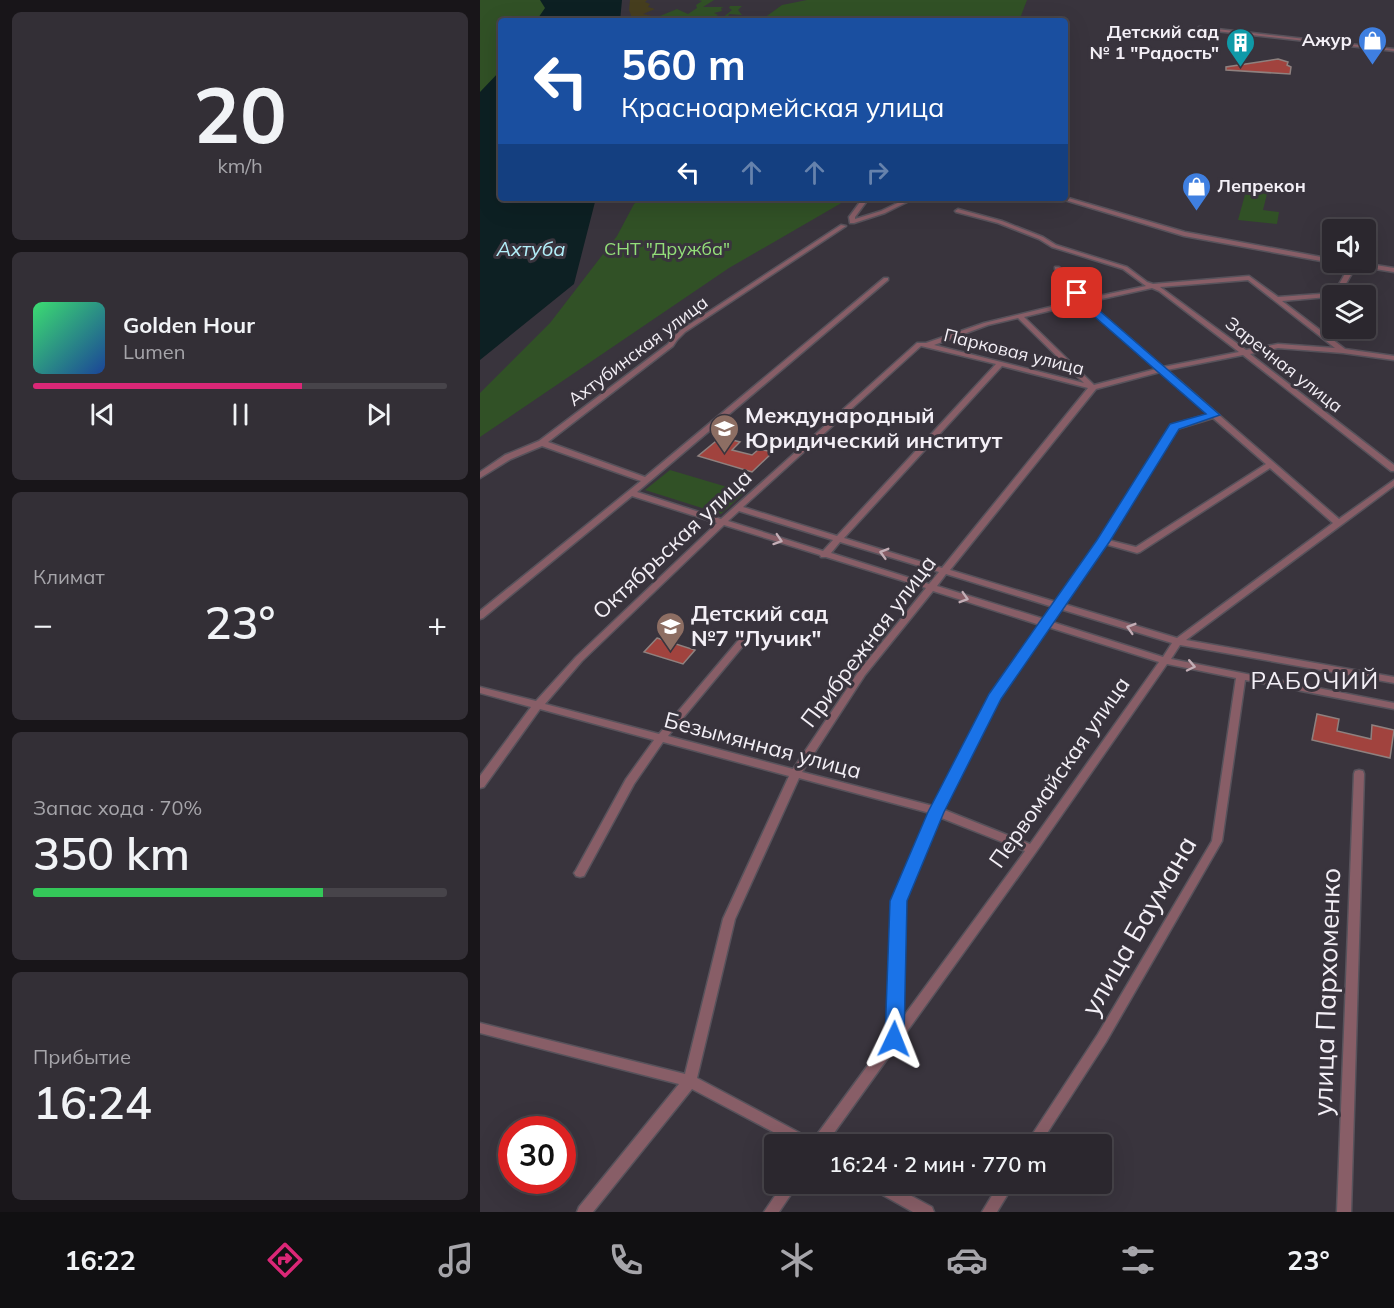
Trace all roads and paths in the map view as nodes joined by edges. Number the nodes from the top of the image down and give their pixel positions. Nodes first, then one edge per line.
1 (1199, 28) dead end
2 (1394, 50) edge
3 (1068, 200) edge
4 (864, 201) edge
5 (906, 201) edge
6 (958, 211) dead end
7 (843, 226) dead end
8 (1322, 259) edge
9 (1376, 267) edge
10 (1058, 268) dead end
11 (1394, 270) edge
12 (1349, 273) edge
13 (886, 279) dead end
14 (1154, 286) junction
15 (1279, 299) junction
16 (1083, 301) junction
17 (1020, 316) junction
18 (927, 345) junction
19 (1244, 351) junction
20 (1343, 351) junction
21 (1394, 358) edge
22 (1000, 364) junction
23 (1163, 369) junction
24 (1093, 387) junction
25 (1214, 415) junction
26 (542, 443) junction
27 (1270, 465) junction
28 (1394, 469) edge
29 (480, 476) edge
30 (647, 480) junction
31 (1394, 482) edge
32 (631, 493) junction
33 (737, 508) junction
34 (722, 522) junction
35 (1338, 523) junction
36 (838, 540) junction
37 (1103, 541) junction
38 (824, 555) junction
39 (943, 571) junction
40 (930, 588) junction
41 (1056, 605) junction
42 (480, 616) edge
43 (1044, 623) junction
44 (745, 638) dead end
45 (1178, 642) junction
46 (1163, 660) junction
47 (1241, 677) junction
48 (1394, 680) edge
49 (480, 690) edge
50 (1394, 705) edge
51 (537, 706) junction
52 (661, 738) junction
53 (796, 773) junction
54 (1359, 774) dead end
55 (480, 784) edge
56 (936, 812) junction
57 (1032, 849) junction
58 (580, 873) dead end
59 (480, 1028) edge
60 (894, 1039) junction
61 (690, 1081) junction
62 (789, 1134) edge
63 (825, 1134) edge
64 (1040, 1134) edge
65 (784, 1194) edge
66 (895, 1194) edge
67 (1001, 1194) edge
68 (584, 1212) edge
69 (771, 1212) edge
70 (927, 1212) edge
71 (989, 1212) edge
72 (1344, 1212) edge

1 - 2 street
3 - 8 street
4 - 5 street
6 - 14 street, Заречная улица
7 - 26 street, Ахтубинская улица
9 - 11 street
10 - 16 street
12 - 15 street
13 - 30 street
14 - 15 street, Октябрьская улица
14 - 16 street, Октябрьская улица
14 - 19 street, Заречная улица
15 - 20 street, Октябрьская улица
16 - 17 street, Октябрьская улица
16 - 23 street
17 - 18 street, Октябрьская улица
17 - 24 street
18 - 22 street, Парковая улица
18 - 33 street, Октябрьская улица
19 - 20 street
19 - 23 street
19 - 28 street, Заречная улица
20 - 21 street
22 - 24 street, Парковая улица
22 - 36 street
23 - 24 street
23 - 25 street
24 - 39 street, Прибрежная улица
25 - 27 street
25 - 37 street
26 - 29 street, Ахтубинская улица
26 - 30 street
27 - 35 street
27 - 37 street
30 - 32 street
31 - 35 street, Первомайская улица
32 - 34 street
32 - 42 street
33 - 34 street, Октябрьская улица
33 - 36 street
34 -> 38 street
34 - 51 street, Октябрьская улица
35 - 45 street, Первомайская улица
36 - 38 street
39 -> 36 street
37 - 41 street
38 - 40 street
39 - 40 street, Прибрежная улица
39 - 41 street
40 -> 43 street
40 - 53 street, Прибрежная улица
41 - 43 street
45 -> 41 street
43 - 46 street
43 - 56 street
44 - 52 street
45 - 46 street, Первомайская улица
45 - 48 street
46 -> 47 street
46 - 57 street, Первомайская улица
47 - 50 street
47 - 64 street, улица Баумана
49 - 51 street, Безымянная улица
51 - 52 street, Безымянная улица
51 - 55 street, Октябрьская улица
52 - 53 street, Безымянная улица
52 - 58 street
53 - 56 street, Безымянная улица
53 - 61 street, Прибрежная улица
54 - 72 street, улица Пархоменко
56 - 57 street, Безымянная улица
56 - 60 street
57 - 60 street, Первомайская улица
59 - 61 street
60 - 63 street, Первомайская улица
61 - 62 street
61 - 68 street, Прибрежная улица
65 - 69 street
66 - 70 street
67 - 71 street

